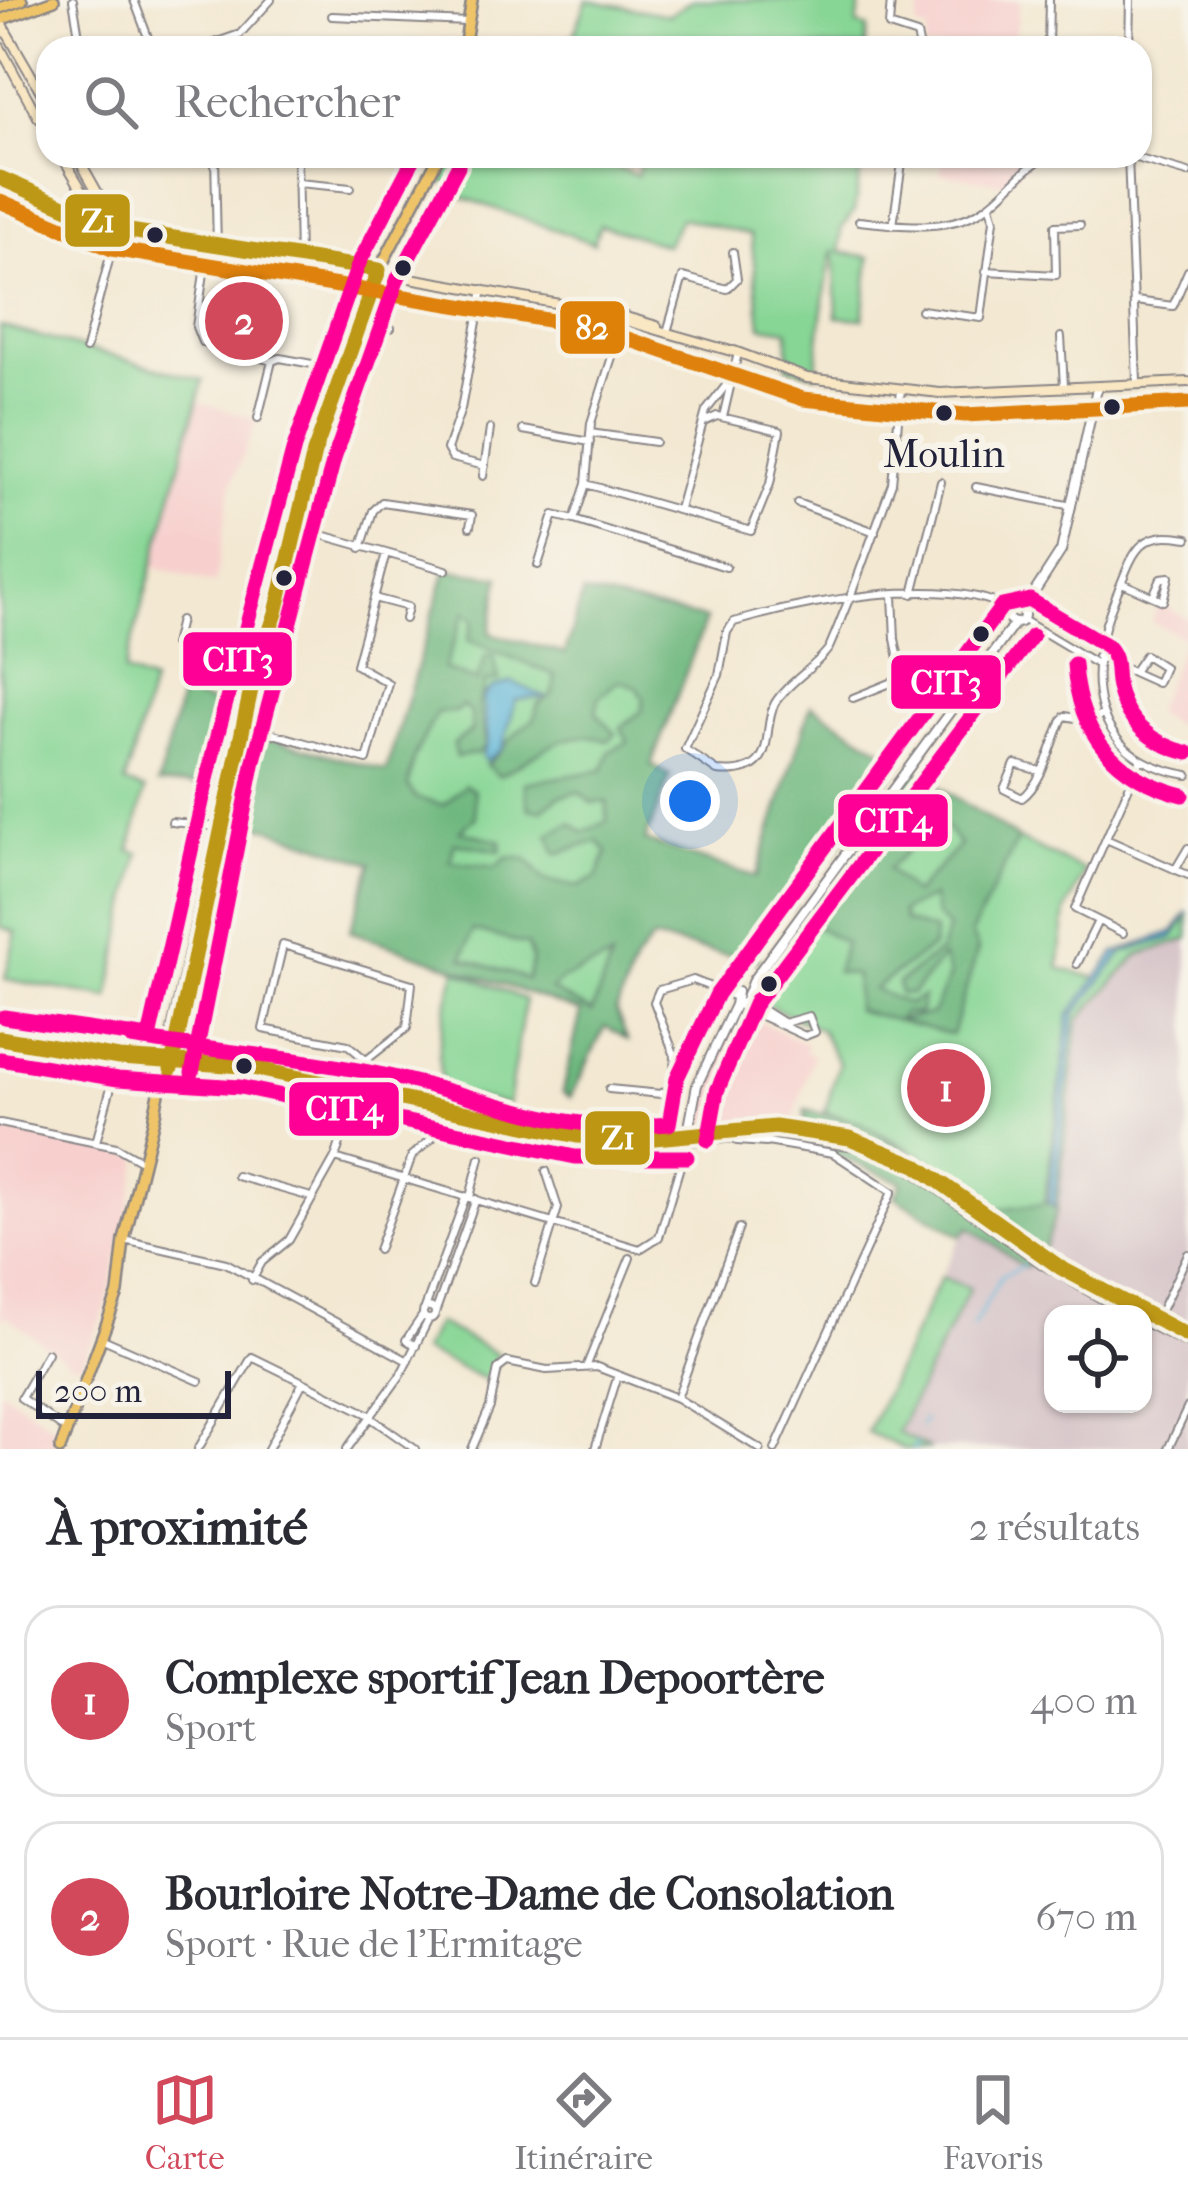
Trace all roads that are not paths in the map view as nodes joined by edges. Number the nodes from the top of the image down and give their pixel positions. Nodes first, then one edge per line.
1 (22, 0) edge
2 (54, 0) edge
3 (73, 0) edge
4 (134, 0) edge
5 (271, 0) edge
6 (472, 0) edge
7 (890, 0) edge
8 (1049, 0) edge
9 (1130, 0) edge
10 (0, 8) edge
11 (332, 16) dead end
12 (0, 21) edge
13 (468, 22) junction
14 (79, 36) edge
15 (148, 36) edge
16 (234, 36) edge
17 (466, 36) edge
18 (917, 36) edge
19 (1048, 36) edge
20 (1130, 36) edge
21 (0, 47) edge
22 (36, 85) edge
23 (36, 111) edge
24 (1152, 163) edge
25 (69, 168) edge
26 (84, 168) edge
27 (215, 168) edge
28 (298, 168) edge
29 (433, 168) edge
30 (901, 168) edge
31 (1034, 168) edge
32 (1129, 168) edge
33 (1188, 173) edge
34 (0, 178) edge
35 (298, 183) junction
36 (351, 188) dead end
37 (990, 205) junction
38 (94, 221) junction
39 (859, 221) dead end
40 (893, 225) junction
41 (1080, 225) dead end
42 (118, 229) junction
43 (213, 247) junction
44 (733, 252) dead end
45 (299, 261) junction
46 (379, 270) junction
47 (986, 271) junction
48 (1188, 271) edge
49 (483, 289) junction
50 (1135, 301) junction
51 (921, 310) dead end
52 (362, 318) junction
53 (624, 318) junction
54 (391, 328) dead end
55 (667, 331) junction
56 (1061, 337) dead end
57 (86, 349) dead end
58 (738, 353) junction
59 (272, 361) junction
60 (344, 370) junction
61 (731, 380) junction
62 (1137, 382) junction
63 (1188, 382) edge
64 (1097, 388) junction
65 (901, 389) junction
66 (1064, 390) junction
67 (723, 417) junction
68 (258, 418) dead end
69 (704, 422) junction
70 (490, 429) dead end
71 (523, 430) dead end
72 (590, 437) junction
73 (655, 442) dead end
74 (484, 466) junction
75 (483, 476) dead end
76 (941, 482) dead end
77 (586, 484) junction
78 (976, 488) dead end
79 (797, 503) dead end
80 (1072, 506) junction
81 (679, 509) junction
82 (574, 520) junction
83 (294, 527) junction
84 (470, 527) dead end
85 (875, 532) junction
86 (1188, 538) edge
87 (361, 548) junction
88 (385, 557) junction
89 (538, 565) dead end
90 (726, 567) dead end
91 (446, 570) dead end
92 (1122, 583) junction
93 (913, 594) junction
94 (893, 595) junction
95 (1153, 596) dead end
96 (374, 598) junction
97 (849, 599) junction
98 (1011, 610) joint
99 (1020, 618) junction
100 (405, 619) dead end
101 (180, 620) dead end
102 (1096, 660) junction
103 (258, 661) junction
104 (1133, 672) junction
105 (853, 698) dead end
106 (1104, 715) junction
107 (242, 725) junction
108 (1141, 759) junction
109 (1040, 771) junction
110 (1188, 775) edge
111 (172, 822) dead end
112 (219, 827) junction
113 (1106, 839) junction
114 (1188, 848) edge
115 (1175, 870) junction
116 (1188, 875) edge
117 (1098, 921) junction
118 (1123, 933) dead end
119 (1077, 964) dead end
120 (739, 999) junction
121 (0, 1038) edge
122 (124, 1059) junction
123 (366, 1060) junction
124 (169, 1064) junction
125 (609, 1088) dead end
126 (357, 1090) junction
127 (367, 1116) dead end
128 (478, 1119) junction
129 (500, 1119) junction
130 (0, 1123) edge
131 (508, 1130) junction
132 (627, 1132) dead end
133 (436, 1134) dead end
134 (779, 1135) junction
135 (730, 1137) junction
136 (687, 1140) junction
137 (766, 1142) joint
138 (96, 1143) junction
139 (334, 1158) junction
140 (480, 1158) dead end
141 (141, 1161) junction
142 (546, 1171) dead end
143 (237, 1176) dead end
144 (404, 1178) junction
145 (310, 1197) junction
146 (471, 1197) junction
147 (554, 1224) junction
148 (739, 1228) dead end
149 (124, 1240) junction
150 (378, 1250) dead end
151 (1030, 1251) junction
152 (1188, 1254) edge
153 (630, 1258) dead end
154 (252, 1280) junction
155 (535, 1283) dead end
156 (1116, 1305) edge
157 (1152, 1322) edge
158 (1155, 1323) junction
159 (100, 1338) junction
160 (1188, 1339) edge
161 (47, 1353) dead end
162 (408, 1361) junction
163 (587, 1365) junction
164 (618, 1376) junction
165 (199, 1381) dead end
166 (302, 1384) junction
167 (677, 1398) junction
168 (1188, 1407) edge
169 (372, 1417) junction
170 (65, 1429) junction
171 (60, 1449) edge
172 (198, 1449) edge
173 (268, 1449) edge
174 (346, 1449) edge
175 (415, 1449) edge
176 (472, 1449) edge
177 (595, 1449) edge
178 (760, 1449) edge
179 (775, 1449) edge
180 (1168, 1449) edge

1 - 10 main road
2 - 12 main road
3 - 14 street
4 - 15 street
5 - 16 street
6 - 13 main road
7 - 18 street
8 - 19 street
9 - 20 street
11 - 13 street
12 - 22 main road
13 - 17 main road
21 - 23 main road
24 - 33 street
25 - 38 main road
26 - 42 main road
27 - 43 street
28 - 35 street
29 - 46 main road
30 - 40 street
31 - 37 street
32 - 50 street
34 - 38 street
35 - 36 street
35 - 45 street
37 - 40 street
37 - 47 street
38 - 42 main road
39 - 40 street
41 - 47 street
42 - 43 main road
42 - 57 street
43 - 45 main road
43 - 59 street
44 - 55 street
45 - 46 main road
46 - 49 main road
46 - 52 main road
47 - 51 street
48 - 50 street
49 - 53 main road
49 - 74 street
50 - 62 street
52 - 54 street
52 - 60 main road
53 - 55 main road
53 - 72 street
55 - 58 main road
56 - 66 street
58 - 61 street
58 - 65 main road
59 - 60 street
59 - 68 street
60 - 83 main road
61 - 67 street
61 - 69 street
62 - 63 main road
62 - 64 main road
64 - 66 main road
64 - 80 street
65 - 66 main road
65 - 85 street
67 - 69 street
67 - 81 street
69 - 81 street
70 - 74 street
71 - 72 street
72 - 73 street
72 - 77 street
74 - 75 street
76 - 93 street
77 - 81 street
77 - 82 street
78 - 80 street
79 - 85 street
80 - 99 street
82 - 89 street
82 - 90 street
83 - 87 street
83 - 103 main road
84 - 87 street
85 - 97 street
86 - 92 street
87 - 88 street
88 - 91 street
88 - 96 street
92 - 95 street
92 - 102 street
93 - 94 street
93 - 98 street
94 - 97 street
94 - 105 street
96 - 100 street
96 - 107 street
97 - 97 street
98 - 99 street
99 - 102 street
99 - 120 street
101 - 103 street
102 - 104 street
102 - 106 street
103 - 107 main road
104 - 104 street
106 - 108 street
106 - 109 street
107 - 112 main road
108 - 110 street
108 - 113 street
109 - 109 street
111 - 112 street
112 - 124 main road
113 - 115 street
113 - 117 street
114 - 115 street
115 - 116 street
117 - 118 street
117 - 119 street
120 - 120 street
120 - 125 street
120 - 136 street
121 - 122 street
122 - 124 street
122 - 138 street
123 - 123 street
123 - 126 street
124 - 126 street
124 - 141 main road
126 - 128 street
126 - 129 street
127 - 139 street
128 - 129 street
128 - 131 street
129 - 131 street
129 - 132 street
129 - 136 street
130 - 138 street
131 - 136 street
133 - 144 street
134 - 135 street
134 - 136 street
134 - 137 street
134 - 151 street
134 - 151 street
134 - 179 street
135 - 136 street
135 - 137 street
136 - 147 street
138 - 141 street
139 - 144 street
139 - 145 street
140 - 146 street
141 - 149 main road
142 - 147 street
143 - 145 street
144 - 146 street
144 - 150 street
145 - 154 street
146 - 147 street
146 - 162 street
147 - 155 street
148 - 167 street
149 - 154 street
149 - 159 main road
151 - 156 street
151 - 158 street
152 - 158 street
153 - 163 street
154 - 162 street
157 - 158 street
158 - 160 street
159 - 165 street
159 - 170 main road
161 - 170 street
162 - 169 street
163 - 164 street
163 - 176 street
164 - 167 street
164 - 177 street
166 - 169 street
166 - 172 street
166 - 173 street
167 - 178 street
168 - 180 street
169 - 174 street
169 - 175 street
170 - 171 main road

